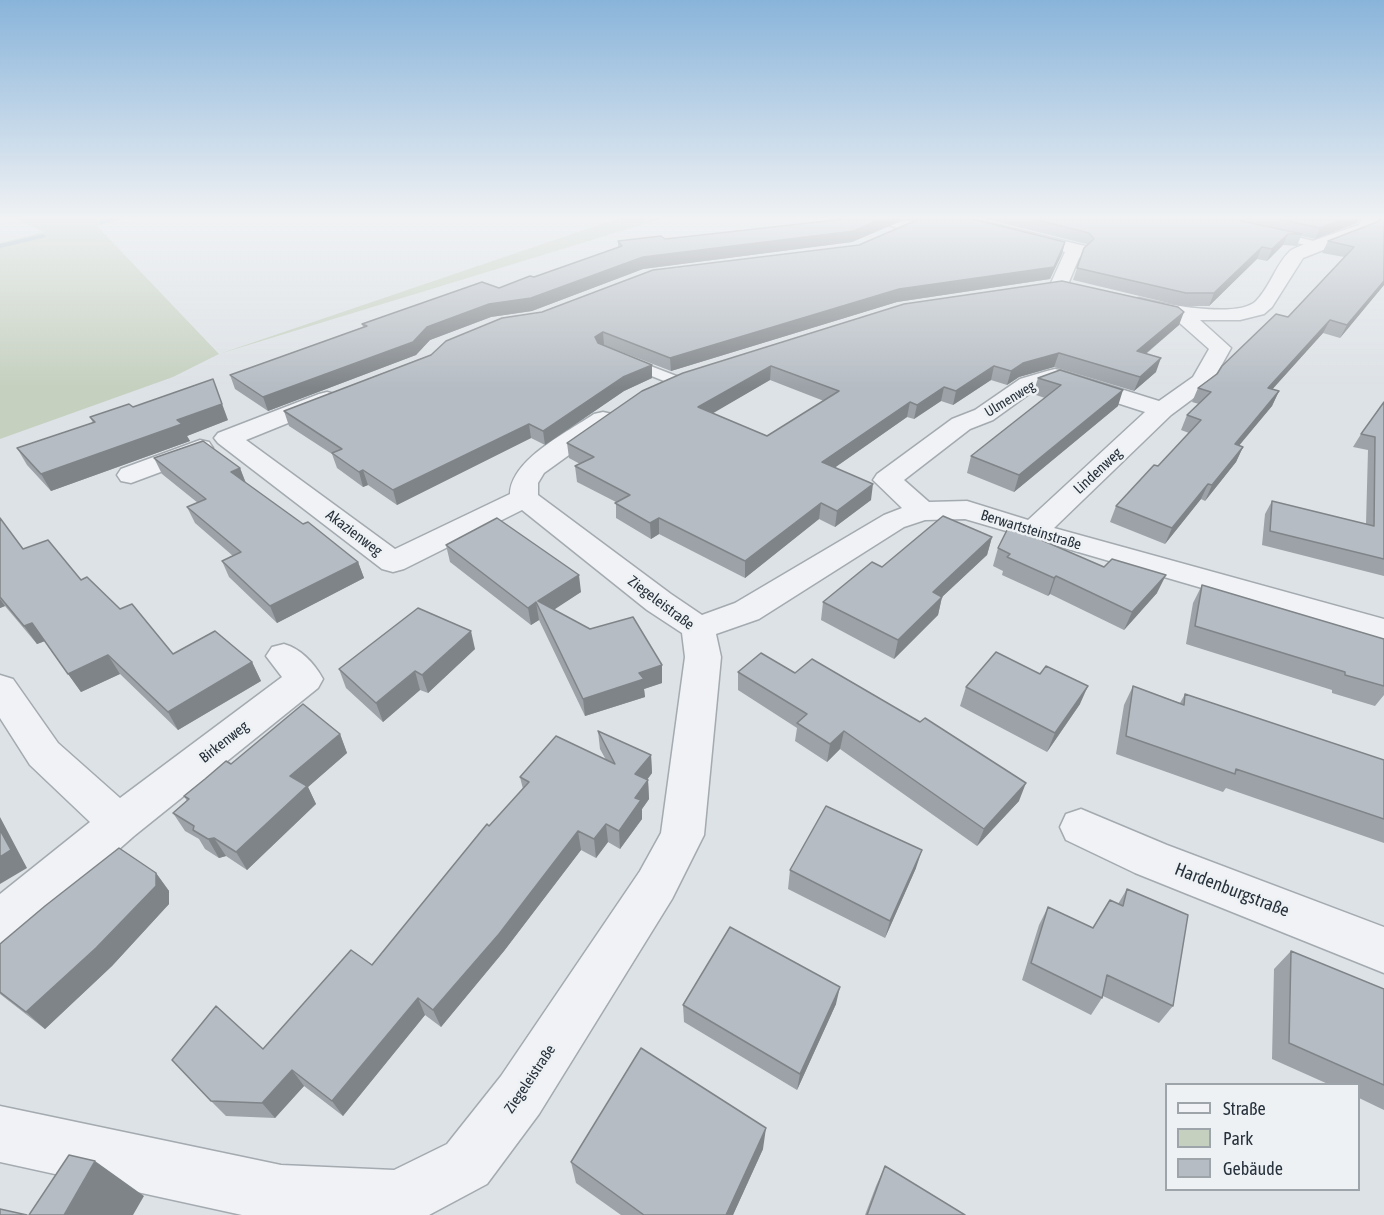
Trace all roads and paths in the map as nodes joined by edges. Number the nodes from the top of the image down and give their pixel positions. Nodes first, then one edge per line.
1 (1070, 274) edge
2 (1284, 274) edge
3 (1181, 314) junction
4 (615, 356) edge
5 (708, 369) edge
6 (674, 380) junction
7 (349, 391) edge
8 (1162, 410) junction
9 (227, 438) junction
10 (131, 475) dead end
11 (524, 498) junction
12 (922, 511) junction
13 (1033, 531) junction
14 (698, 627) junction
15 (1384, 630) edge
16 (284, 657) dead end
17 (0, 688) edge
18 (118, 823) junction
19 (1081, 827) dead end
20 (0, 923) edge
21 (1384, 950) edge
22 (0, 1134) edge

1 - 3 street
2 - 3 street
3 - 8 street
4 - 6 lane
5 - 6 street
6 - 11 street
7 - 9 street
8 - 12 street, Ulmenweg
8 - 13 street, Lindenweg
9 - 10 street
9 - 11 street, Akazienweg
11 - 14 street, Ziegeleistraße
12 - 13 street, Berwartsteinstraße
12 - 14 street, Berwartsteinstraße
13 - 15 street, Berwartsteinstraße
14 - 22 street, Ziegeleistraße
16 - 18 street, Birkenweg
17 - 18 street
18 - 20 street, Birkenweg
19 - 21 street, Hardenburgstraße

